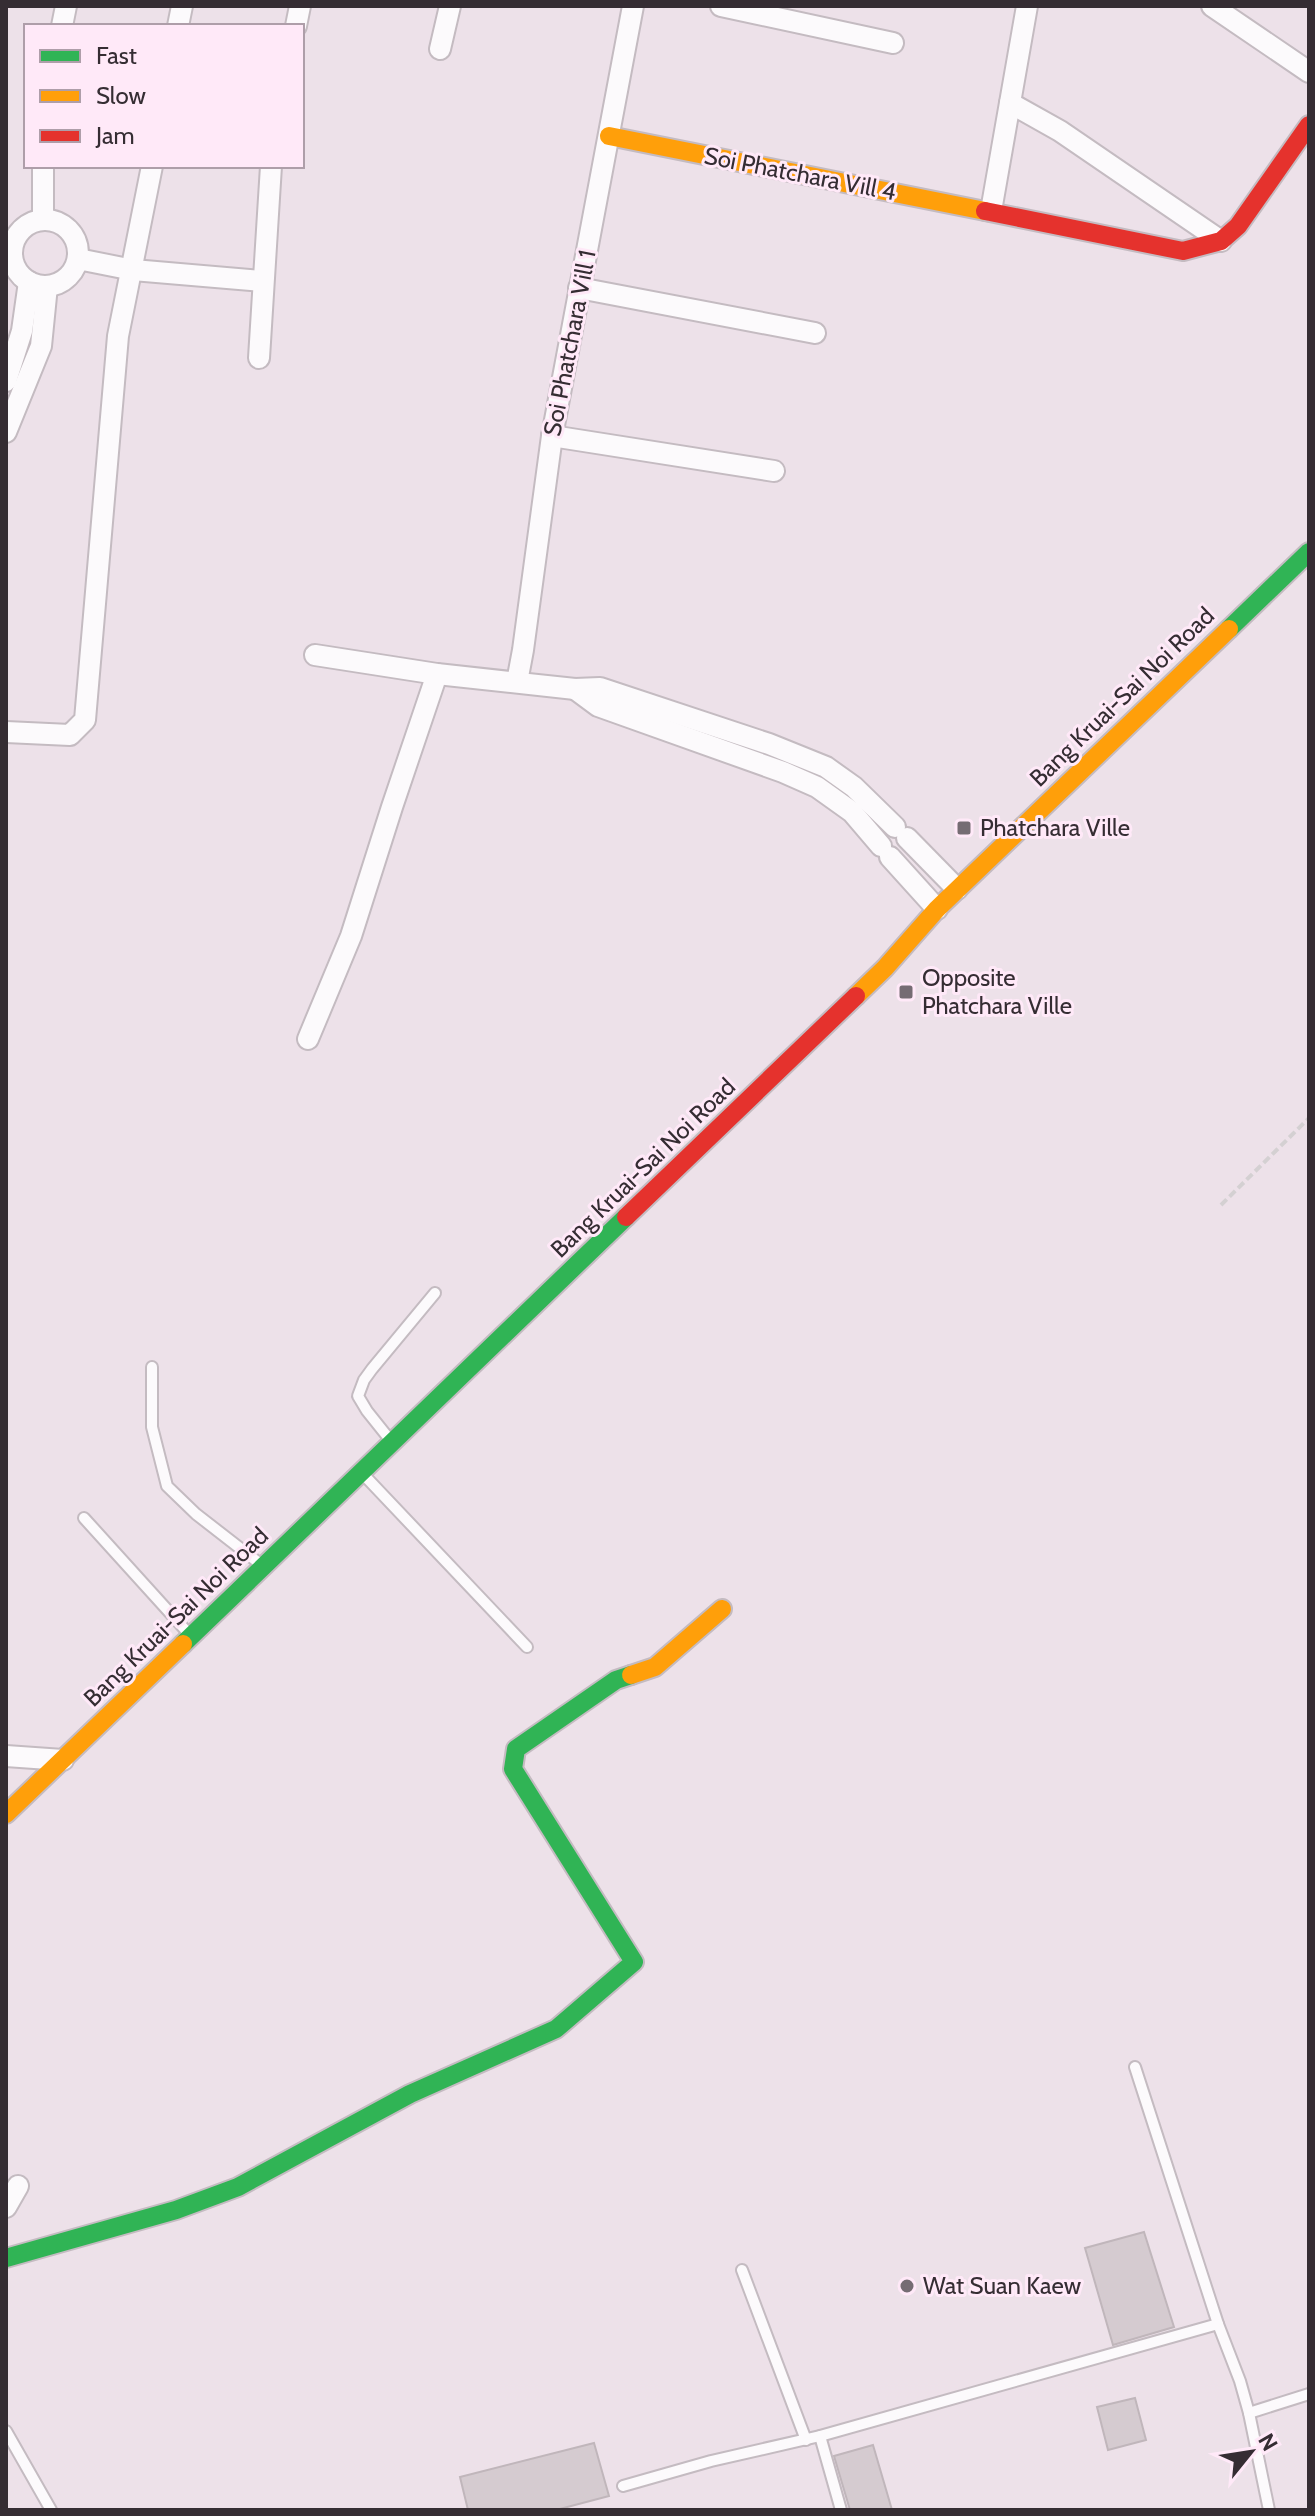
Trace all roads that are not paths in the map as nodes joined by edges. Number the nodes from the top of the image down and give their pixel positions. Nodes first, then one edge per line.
1 (450, 6) edge
2 (633, 6) edge
3 (721, 6) edge
4 (1027, 6) edge
5 (1212, 6) edge
6 (893, 43) dead end
7 (440, 49) dead end
8 (1309, 72) edge
9 (1010, 103) junction
10 (1309, 125) edge
11 (609, 136) junction
12 (43, 168) edge
13 (152, 168) edge
14 (271, 168) edge
15 (991, 211) junction
16 (43, 219) junction
17 (1221, 241) junction
18 (9, 245) edge
19 (78, 259) junction
20 (133, 270) junction
21 (262, 281) junction
22 (38, 284) junction
23 (579, 288) junction
24 (815, 333) dead end
25 (259, 358) dead end
26 (6, 381) edge
27 (6, 432) edge
28 (552, 436) junction
29 (774, 471) dead end
30 (1309, 552) edge
31 (315, 655) dead end
32 (437, 674) junction
33 (517, 682) junction
34 (575, 689) junction
35 (6, 732) edge
36 (826, 767) junction
37 (817, 787) junction
38 (957, 889) junction
39 (937, 909) junction
40 (308, 1039) dead end
41 (435, 1293) dead end
42 (152, 1367) dead end
43 (393, 1442) junction
44 (361, 1472) junction
45 (84, 1518) dead end
46 (264, 1566) junction
47 (722, 1609) dead end
48 (191, 1636) junction
49 (527, 1647) dead end
50 (6, 1756) edge
51 (63, 1760) junction
52 (6, 1814) edge
53 (1135, 2067) dead end
54 (18, 2186) dead end
55 (6, 2207) edge
56 (6, 2258) edge
57 (742, 2270) dead end
58 (1218, 2324) junction
59 (1309, 2394) edge
60 (1249, 2413) junction
61 (6, 2431) edge
62 (820, 2436) junction
63 (806, 2440) junction
64 (623, 2486) dead end
65 (51, 2510) edge
66 (841, 2510) edge
67 (1269, 2510) edge

1 - 7 street
2 - 11 street, Soi Phatchara Vill 1
3 - 6 street
4 - 9 street
5 - 8 street
9 - 15 street
9 - 17 street
10 - 17 street
11 - 15 street, Soi Phatchara Vill 4
11 - 23 street, Soi Phatchara Vill 1
12 - 16 street
13 - 20 street
14 - 21 street
15 - 17 street, Soi Phatchara Vill 4
16 - 18 street
16 - 19 street
18 - 22 street
19 - 20 street
19 - 22 street
20 - 21 street
20 - 35 street
21 - 25 street
22 - 26 street
22 - 27 street
23 - 24 street
23 - 28 street, Soi Phatchara Vill 1
28 - 29 street
28 - 33 street, Soi Phatchara Vill 1
30 - 38 street, Bang Kruai-Sai Noi Road
31 - 32 street
32 - 33 street
32 - 40 street
33 - 34 street
34 - 36 street
34 - 37 street
36 - 37 street
36 - 38 street
37 - 39 street
38 - 39 street, Bang Kruai-Sai Noi Road
39 - 43 street, Bang Kruai-Sai Noi Road
41 - 43 lane
42 - 46 lane
43 - 44 street, Bang Kruai-Sai Noi Road
44 - 46 street, Bang Kruai-Sai Noi Road
44 - 49 lane
45 - 48 lane
46 - 48 street, Bang Kruai-Sai Noi Road
47 - 56 street
48 - 51 street, Bang Kruai-Sai Noi Road
50 - 51 street
51 - 52 street, Bang Kruai-Sai Noi Road
53 - 58 lane
54 - 55 street
57 - 63 lane
58 - 60 lane
58 - 62 lane
59 - 60 lane
60 - 67 lane
61 - 65 lane
62 - 63 lane
62 - 66 lane
63 - 64 lane

